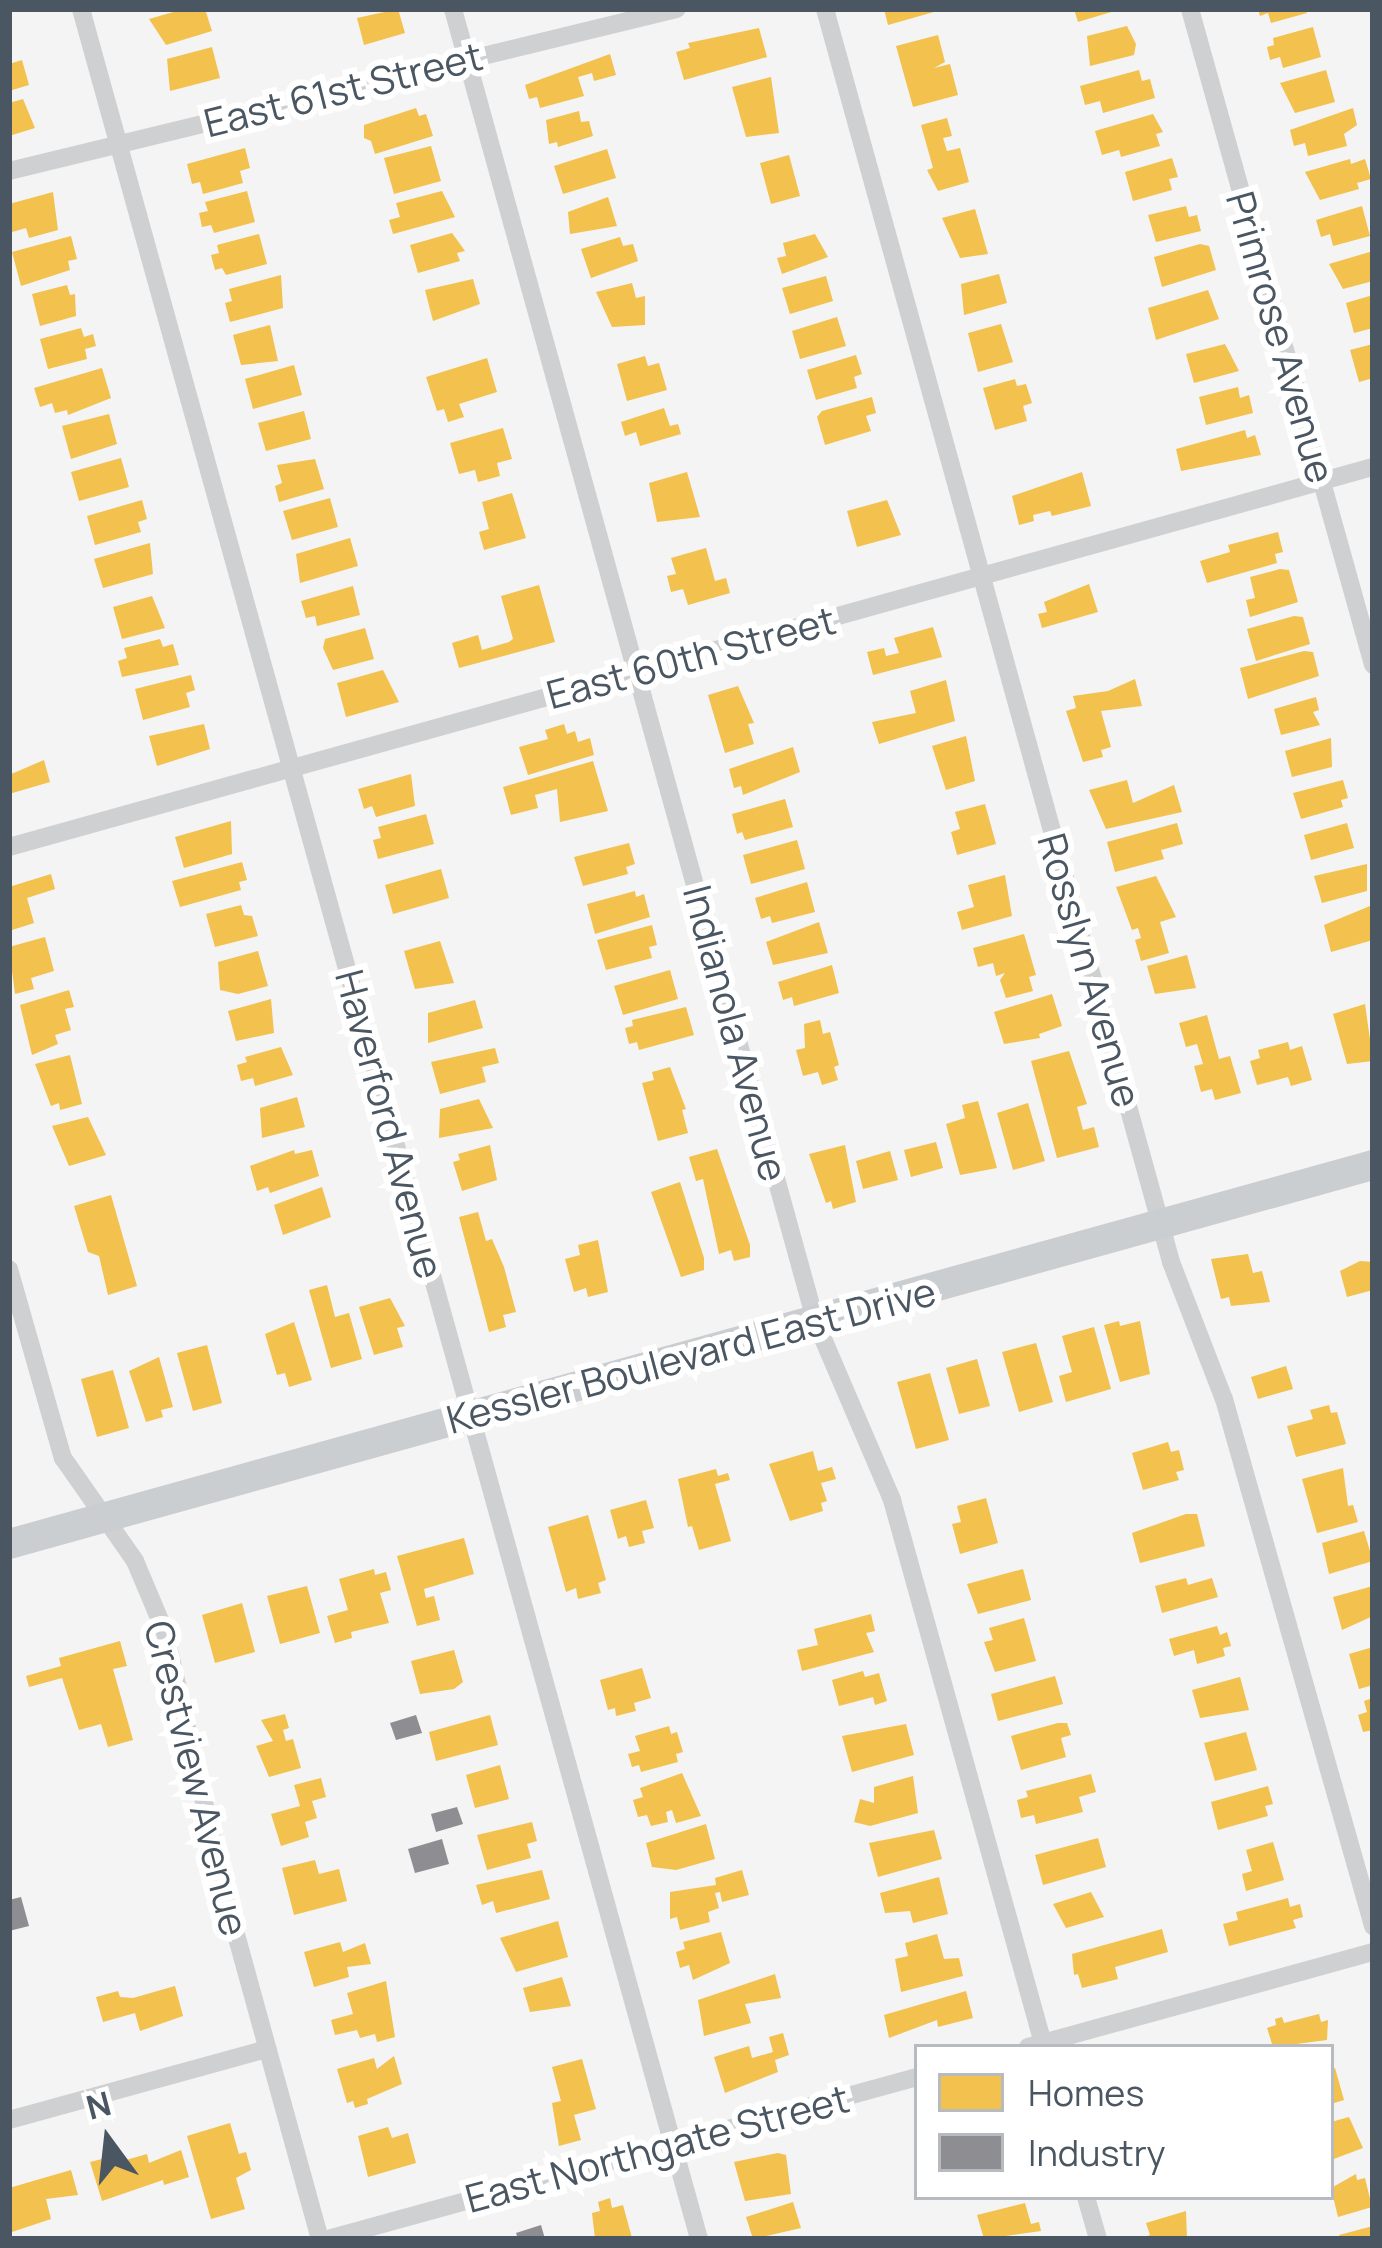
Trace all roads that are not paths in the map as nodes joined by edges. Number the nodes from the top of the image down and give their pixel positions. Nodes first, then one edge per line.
1 (82, 9) edge
2 (454, 9) edge
3 (677, 9) edge
4 (825, 9) edge
5 (1190, 9) edge
6 (467, 59) junction
7 (119, 144) junction
8 (9, 171) edge
9 (1373, 467) edge
10 (1321, 482) junction
11 (981, 577) junction
12 (1373, 665) edge
13 (637, 673) junction
14 (292, 768) junction
15 (9, 847) edge
16 (1373, 1166) edge
17 (1161, 1226) junction
18 (9, 1269) edge
19 (815, 1320) junction
20 (471, 1415) junction
21 (103, 1517) junction
22 (9, 1544) edge
23 (1373, 1926) edge
24 (1373, 1952) edge
25 (1037, 2044) edge
26 (1045, 2044) edge
27 (268, 2049) junction
28 (914, 2078) edge
29 (9, 2120) edge
30 (673, 2144) junction
31 (1087, 2200) edge
32 (324, 2239) edge
33 (699, 2239) edge
34 (1098, 2239) edge

1 - 7 street, Haverford Avenue
2 - 6 street, Indianola Avenue
3 - 6 street, East 61st Street
4 - 11 street, Rosslyn Avenue
5 - 10 street, Primrose Avenue
6 - 7 street, East 61st Street
6 - 13 street, Indianola Avenue
7 - 8 street, East 61st Street
7 - 14 street, Haverford Avenue
9 - 10 street, East 60th Street
10 - 11 street, East 60th Street
10 - 12 street, Primrose Avenue
11 - 13 street, East 60th Street
11 - 17 street, Rosslyn Avenue
13 - 14 street, East 60th Street
13 - 19 street, Indianola Avenue
14 - 15 street, East 60th Street
14 - 20 street, Haverford Avenue
16 - 17 main road, Kessler Boulevard East Drive
17 - 19 main road, Kessler Boulevard East Drive
17 - 23 street, Rosslyn Avenue
18 - 21 street, Crestview Avenue
19 - 20 main road, Kessler Boulevard East Drive
19 - 25 street, Indianola Avenue
20 - 21 main road, Kessler Boulevard East Drive
20 - 30 street, Haverford Avenue
21 - 22 main road, Kessler Boulevard East Drive
21 - 27 street, Crestview Avenue
24 - 26 street
27 - 29 street
27 - 32 street, Crestview Avenue
28 - 30 street, East Northgate Street
30 - 32 street, East Northgate Street
30 - 33 street, Haverford Avenue
31 - 34 street

